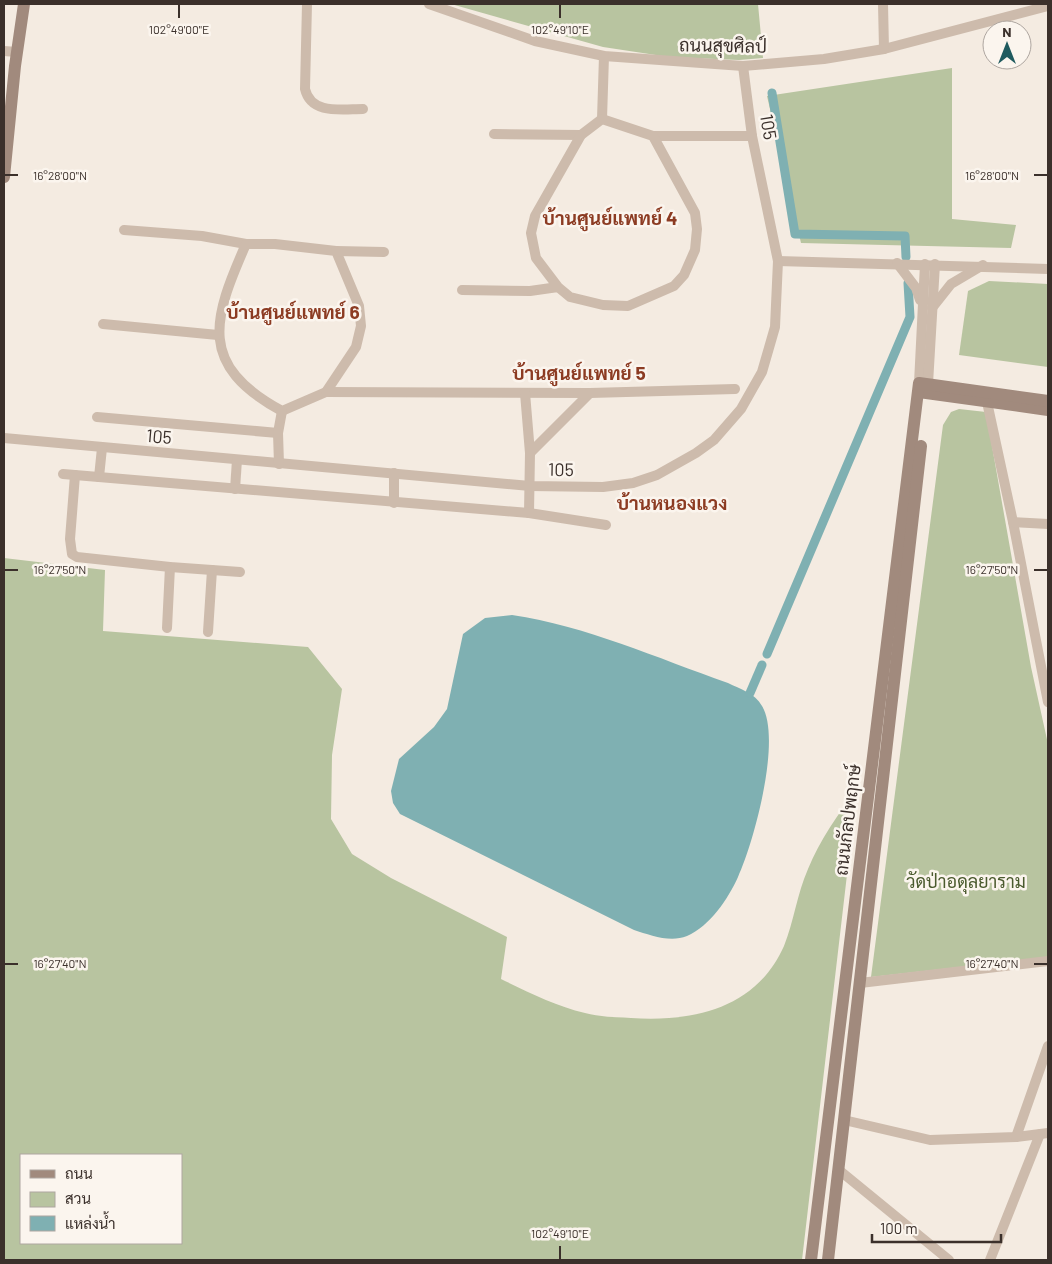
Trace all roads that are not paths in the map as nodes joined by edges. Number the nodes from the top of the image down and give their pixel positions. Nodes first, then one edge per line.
1 (24, 4) edge
2 (307, 4) edge
3 (429, 4) edge
4 (883, 4) edge
5 (1048, 6) edge
6 (884, 49) junction
7 (4, 51) edge
8 (17, 52) junction
9 (604, 56) junction
10 (743, 66) junction
11 (363, 109) dead end
12 (602, 119) junction
13 (494, 134) dead end
14 (581, 134) junction
15 (653, 136) junction
16 (752, 136) junction
17 (4, 177) edge
18 (124, 230) dead end
19 (246, 244) junction
20 (336, 251) junction
21 (384, 252) dead end
22 (778, 261) junction
23 (897, 264) junction
24 (930, 264) junction
25 (983, 265) junction
26 (1048, 269) edge
27 (558, 287) junction
28 (462, 290) dead end
29 (927, 309) junction
30 (103, 324) dead end
31 (218, 335) junction
32 (923, 388) junction
33 (735, 390) dead end
34 (326, 392) junction
35 (525, 393) junction
36 (590, 393) junction
37 (1048, 401) edge
38 (987, 402) junction
39 (1048, 410) edge
40 (282, 412) junction
41 (97, 417) dead end
42 (278, 433) junction
43 (4, 438) edge
44 (102, 448) junction
45 (530, 453) junction
46 (237, 460) junction
47 (279, 464) junction
48 (394, 473) junction
49 (63, 474) dead end
50 (76, 475) junction
51 (99, 478) junction
52 (530, 486) junction
53 (235, 489) junction
54 (394, 503) junction
55 (529, 513) junction
56 (1013, 522) junction
57 (1048, 524) edge
58 (606, 525) dead end
59 (170, 567) junction
60 (212, 570) junction
61 (240, 572) dead end
62 (167, 628) dead end
63 (208, 632) dead end
64 (1044, 663) edge
65 (1048, 702) edge
66 (861, 860) junction
67 (874, 862) junction
68 (1048, 961) edge
69 (860, 983) junction
70 (1048, 1046) edge
71 (844, 1120) junction
72 (1044, 1134) edge
73 (1016, 1137) junction
74 (839, 1170) junction
75 (811, 1260) edge
76 (828, 1260) edge
77 (949, 1260) edge
78 (990, 1260) edge

1 - 8 main road
2 - 11 street
3 - 9 street, ถนนสุขศิลป์
4 - 6 street
5 - 6 street, ถนนสุขศิลป์
6 - 10 street, ถนนสุขศิลป์
7 - 8 street
8 - 17 main road
9 - 10 street, ถนนสุขศิลป์
9 - 12 street
10 - 16 street, 105
12 - 14 street
12 - 15 street
13 - 14 street
14 - 27 street
15 - 16 street
15 - 27 street
16 - 22 street, 105
18 - 19 street
19 - 20 street
19 - 31 street
20 - 21 street
20 - 34 street
22 - 23 street
22 - 52 street, 105
23 - 24 street
23 - 29 street
24 - 25 street
24 - 29 street
25 - 26 street
25 - 29 street
27 - 28 street
29 - 32 street
30 - 31 street
31 - 40 street
32 - 37 main road
32 - 38 main road
32 - 66 main road, ถนนกัลปพฤกษ์
32 - 67 main road, ถนนกัลปพฤกษ์
33 - 36 street
34 - 35 street
34 - 40 street
35 - 36 street
35 - 45 street
36 - 45 street
38 - 39 main road
38 - 56 street
40 - 42 street
41 - 42 street
42 - 47 street
43 - 44 street, 105
44 - 46 street, 105
44 - 51 street
45 - 52 street
46 - 47 street, 105
46 - 53 street
47 - 48 street, 105
48 - 52 street, 105
48 - 54 street
49 - 50 street
50 - 51 street
50 - 59 street
51 - 53 street
52 - 55 street
53 - 54 street
54 - 55 street
55 - 58 street
56 - 57 street
56 - 64 street
59 - 60 street
59 - 62 street
60 - 61 street
60 - 63 street
64 - 65 street
66 - 67 main road
66 - 75 main road, ถนนกัลปพฤกษ์
67 - 69 main road, ถนนกัลปพฤกษ์
68 - 69 street
69 - 71 main road, ถนนกัลปพฤกษ์
70 - 73 street
71 - 73 street
71 - 74 main road, ถนนกัลปพฤกษ์
72 - 73 street
72 - 78 street
74 - 76 main road, ถนนกัลปพฤกษ์
74 - 77 street

